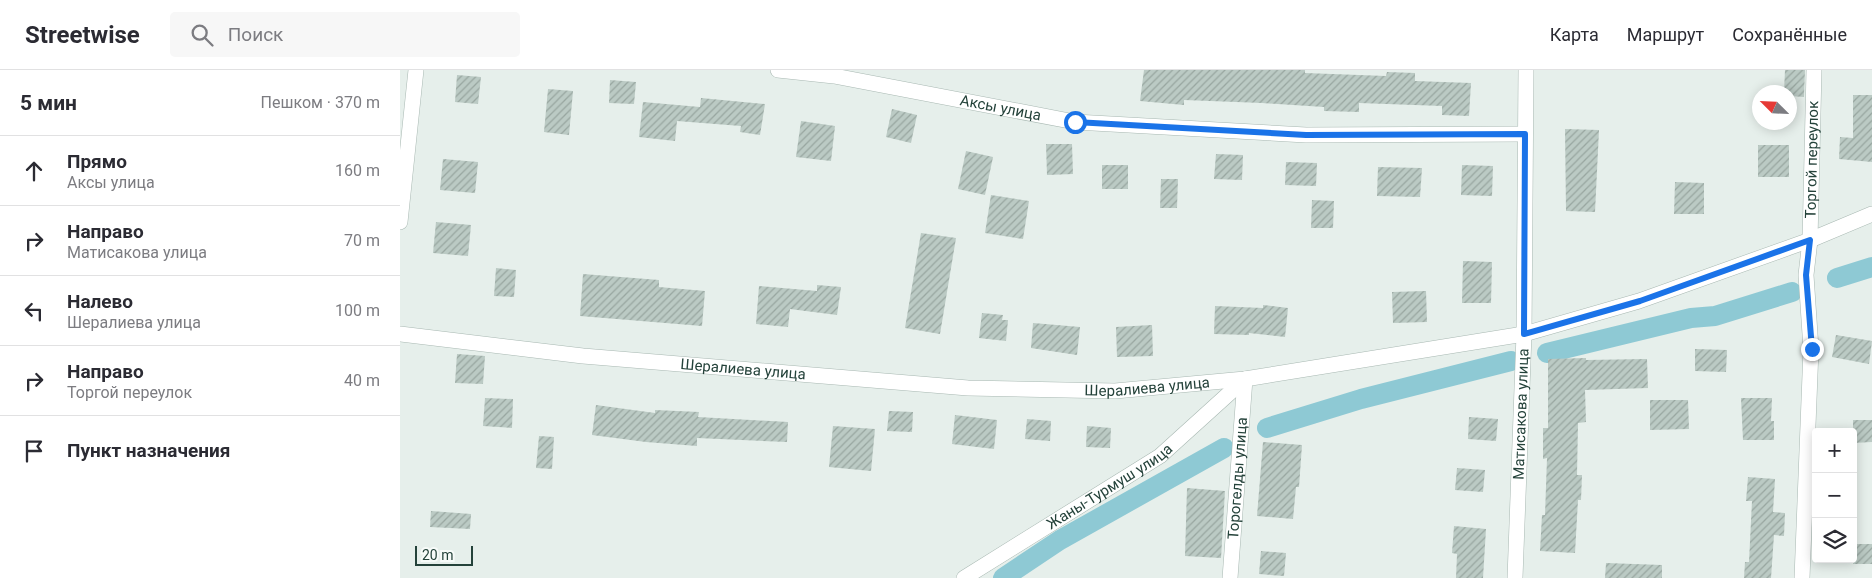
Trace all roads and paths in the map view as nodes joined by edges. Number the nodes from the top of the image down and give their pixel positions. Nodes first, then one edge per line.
1 (416, 70) edge
2 (778, 70) edge
3 (1526, 70) edge
4 (1814, 70) edge
5 (1525, 134) junction
6 (1872, 214) edge
7 (400, 222) edge
8 (1810, 240) junction
9 (400, 334) edge
10 (1524, 334) junction
11 (1245, 379) junction
12 (964, 578) edge
13 (1230, 578) edge
14 (1515, 578) edge
15 (1802, 578) edge

1 - 7 street
2 - 5 street, Аксы улица
3 - 5 street, Матисакова улица
4 - 8 street, Торгой переулок
5 - 10 street, Матисакова улица
6 - 8 street, Шералиева улица
8 - 10 street, Шералиева улица
8 - 15 street, Торгой переулок
9 - 11 street, Шералиева улица
10 - 11 street, Шералиева улица
10 - 14 street, Матисакова улица
11 - 12 street, Жаны-Турмуш улица
11 - 13 street, Торогелды улица

